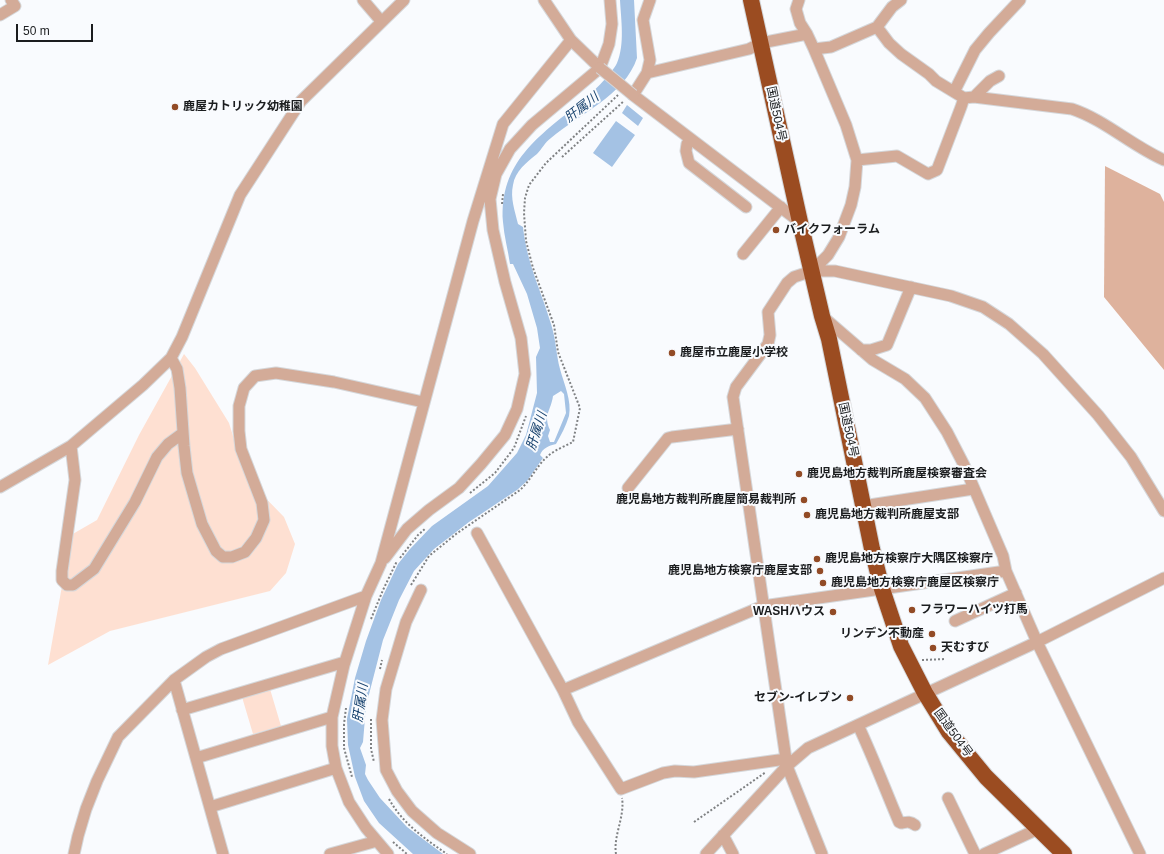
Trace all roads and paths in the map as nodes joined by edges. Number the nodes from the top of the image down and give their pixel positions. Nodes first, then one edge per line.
1 (11, 0) edge
2 (362, 0) edge
3 (404, 0) edge
4 (544, 0) edge
5 (610, 0) edge
6 (650, 0) edge
7 (751, 0) edge
8 (799, 0) edge
9 (901, 0) edge
10 (1020, 0) edge
11 (0, 15) edge
12 (381, 21) junction
13 (877, 27) junction
14 (807, 34) junction
15 (571, 40) junction
16 (761, 43) junction
17 (814, 49) junction
18 (600, 68) junction
19 (647, 73) junction
20 (999, 76) dead end
21 (954, 92) junction
22 (633, 94) junction
23 (969, 98) junction
24 (691, 139) junction
25 (562, 157) dead end
26 (856, 160) junction
27 (1164, 160) edge
28 (504, 189) dead end
29 (746, 207) dead end
30 (780, 207) junction
31 (501, 210) dead end
32 (800, 222) junction
33 (743, 254) dead end
34 (812, 271) junction
35 (911, 287) junction
36 (822, 316) junction
37 (861, 350) junction
38 (171, 358) junction
39 (423, 402) junction
40 (527, 414) dead end
41 (738, 429) junction
42 (183, 433) junction
43 (71, 446) junction
44 (0, 486) edge
45 (628, 488) dead end
46 (973, 489) junction
47 (467, 495) dead end
48 (863, 506) junction
49 (1164, 511) edge
50 (428, 527) dead end
51 (477, 533) dead end
52 (381, 562) junction
53 (1006, 570) junction
54 (1164, 578) edge
55 (882, 589) junction
56 (421, 590) dead end
57 (1016, 593) junction
58 (366, 596) junction
59 (763, 606) junction
60 (955, 621) dead end
61 (368, 625) dead end
62 (1038, 642) junction
63 (945, 659) dead end
64 (919, 660) dead end
65 (345, 662) junction
66 (174, 680) junction
67 (562, 690) junction
68 (925, 694) junction
69 (347, 702) dead end
70 (182, 710) junction
71 (332, 717) junction
72 (858, 725) junction
73 (196, 758) junction
74 (786, 762) junction
75 (336, 768) junction
76 (766, 772) dead end
77 (353, 782) dead end
78 (621, 789) junction
79 (948, 798) dead end
80 (210, 807) junction
81 (694, 822) dead end
82 (915, 825) dead end
83 (1038, 829) junction
84 (723, 835) junction
85 (390, 839) dead end
86 (376, 841) junction
87 (74, 854) edge
88 (223, 854) edge
89 (330, 854) edge
90 (388, 854) edge
91 (407, 854) edge
92 (470, 854) edge
93 (616, 854) edge
94 (706, 854) edge
95 (733, 854) edge
96 (822, 854) edge
97 (976, 854) edge
98 (984, 854) edge
99 (1064, 854) edge
100 (1140, 854) edge

1 - 11 street
2 - 12 street
3 - 12 street
4 - 15 street
5 - 18 street
6 - 19 street
7 - 16 highway, 国道504号
8 - 14 street
9 - 13 street
10 - 21 street
12 - 38 street
13 - 17 street
13 - 21 street
14 - 16 street
14 - 17 street
15 - 18 street
15 - 39 street
16 - 19 street
16 - 32 highway, 国道504号
17 - 26 street
18 - 22 street, bridge
18 - 52 street
19 - 22 street
20 - 23 street
21 - 23 street
22 - 24 street
22 - 25 path
23 - 26 street
23 - 27 street
24 - 29 street
24 - 30 street
26 - 34 street
28 - 31 path
30 - 32 street
30 - 33 street
32 - 34 highway, 国道504号
34 - 35 street
34 - 36 highway, 国道504号
34 - 41 street
35 - 37 street
35 - 49 street
36 - 37 street
36 - 48 highway, 国道504号
37 - 46 street
38 - 42 street
38 - 43 street
39 - 42 street
39 - 52 street
40 - 47 path
41 - 45 street
41 - 59 street
42 - 43 street
43 - 44 street
46 - 48 street
46 - 53 street
48 - 55 highway, 国道504号
50 - 61 path
51 - 67 street
52 - 58 street
53 - 55 street
53 - 57 street
54 - 62 street
55 - 59 street
55 - 68 highway, 国道504号
56 - 92 street
57 - 60 street
57 - 62 street
58 - 65 street
58 - 66 street
59 - 67 street
59 - 74 street
62 - 68 street
62 - 100 street
63 - 64 path
65 - 70 street
65 - 71 street
66 - 70 street
66 - 87 street
67 - 78 street
68 - 72 street
68 - 83 highway, 国道504号
69 - 77 path
70 - 73 street
71 - 73 street
71 - 75 street
72 - 74 street
72 - 82 street
73 - 80 street
74 - 78 street
74 - 84 street
74 - 96 street
75 - 80 street
75 - 86 street
76 - 81 path
78 - 93 path
79 - 97 street
80 - 88 street
83 - 98 street
83 - 99 highway, 国道504号
84 - 94 street
84 - 95 street
85 - 91 path
86 - 89 street
86 - 90 street

